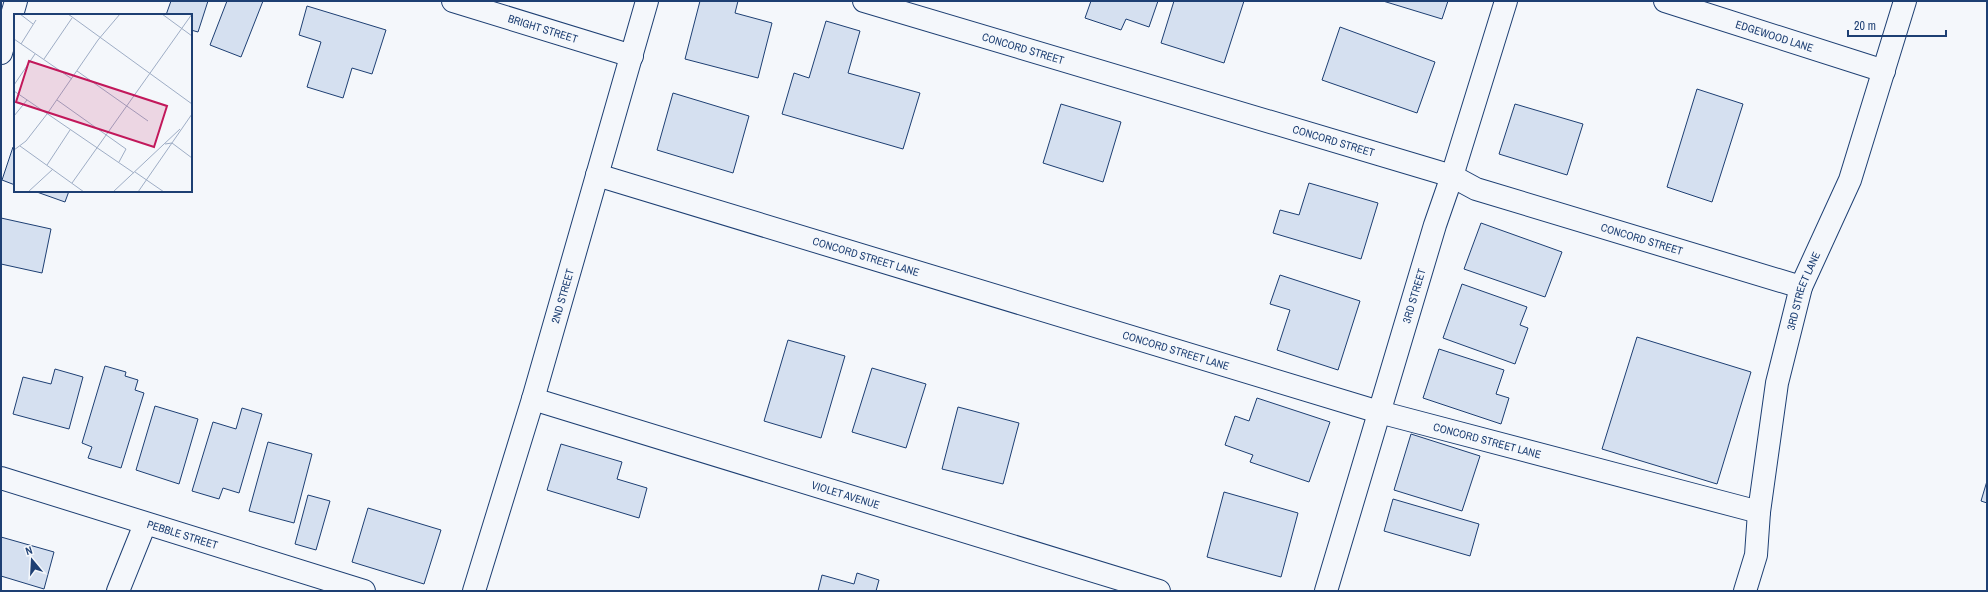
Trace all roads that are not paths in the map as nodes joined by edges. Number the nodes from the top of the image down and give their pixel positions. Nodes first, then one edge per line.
1 (16, 1) edge
2 (453, 1) edge
3 (647, 1) edge
4 (864, 1) edge
5 (1506, 1) edge
6 (1666, 1) edge
7 (1905, 1) edge
8 (1, 53) edge
9 (632, 56) junction
10 (1884, 71) junction
11 (597, 175) junction
12 (1452, 176) junction
13 (1801, 287) junction
14 (533, 399) junction
15 (1379, 412) junction
16 (1, 478) edge
17 (1759, 512) junction
18 (145, 524) junction
19 (118, 591) edge
20 (364, 591) edge
21 (474, 591) edge
22 (1159, 591) edge
23 (1326, 591) edge
24 (1745, 591) edge

1 - 8 street
2 - 9 street, BRIGHT STREET
3 - 9 street, 2ND STREET
4 - 12 street, CONCORD STREET
5 - 12 street, 3RD STREET
6 - 10 street, EDGEWOOD LANE
7 - 10 street, 3RD STREET LANE
9 - 11 street, 2ND STREET
10 - 13 street, 3RD STREET LANE
11 - 14 street, 2ND STREET
11 - 15 street, CONCORD STREET LANE
12 - 13 street, CONCORD STREET
12 - 15 street, 3RD STREET
13 - 17 street, 3RD STREET LANE
14 - 21 street, 2ND STREET
14 - 22 street, VIOLET AVENUE
15 - 17 street, CONCORD STREET LANE
15 - 23 street, 3RD STREET
16 - 18 street, PEBBLE STREET
17 - 24 street, 3RD STREET LANE
18 - 19 street
18 - 20 street, PEBBLE STREET

